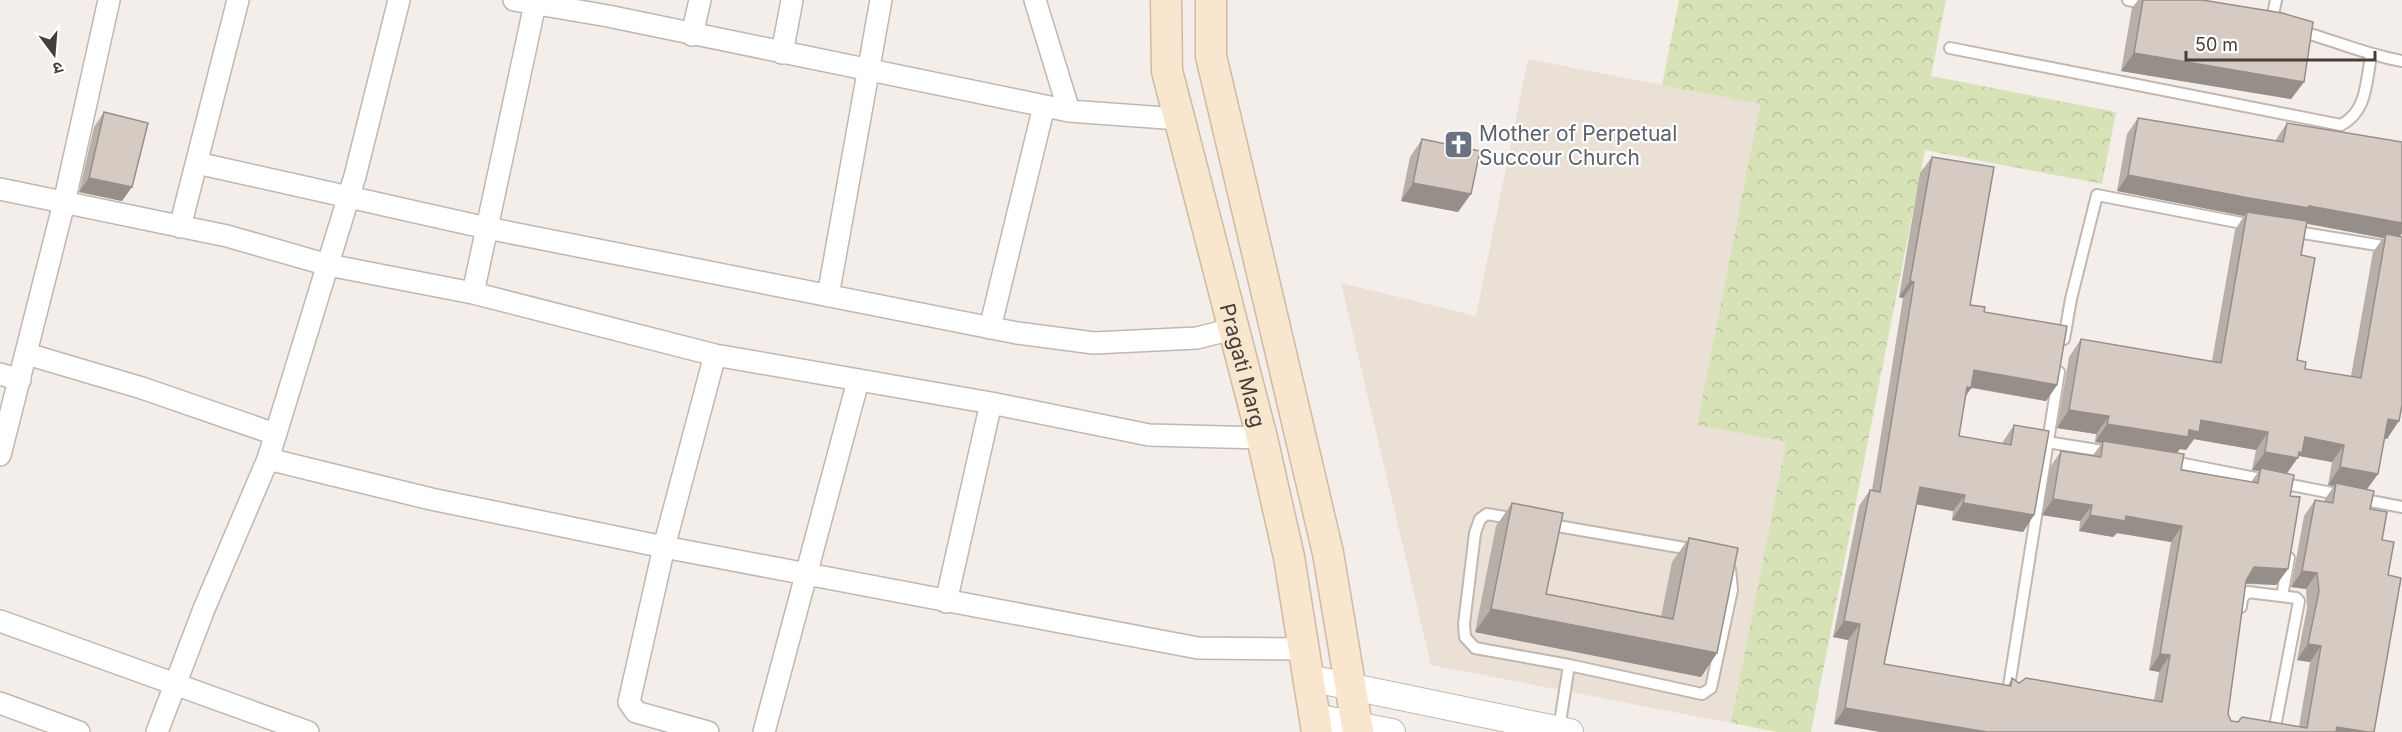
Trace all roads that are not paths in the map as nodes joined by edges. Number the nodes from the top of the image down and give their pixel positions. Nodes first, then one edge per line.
1 (109, 0) edge
2 (238, 0) edge
3 (399, 0) edge
4 (700, 0) edge
5 (792, 0) edge
6 (881, 0) edge
7 (1035, 0) edge
8 (1166, 0) edge
9 (1211, 0) edge
10 (2128, 0) edge
11 (2160, 0) edge
12 (2276, 0) edge
13 (522, 1) edge
14 (610, 8) edge
15 (692, 35) junction
16 (1950, 48) dead end
17 (782, 53) junction
18 (2371, 56) junction
19 (2402, 60) edge
20 (869, 69) junction
21 (1044, 106) junction
22 (1069, 111) junction
23 (1179, 119) junction
24 (197, 163) junction
25 (0, 189) edge
26 (348, 197) junction
27 (64, 203) junction
28 (180, 227) junction
29 (487, 228) junction
30 (2402, 249) edge
31 (328, 265) junction
32 (473, 293) junction
33 (828, 296) junction
34 (990, 328) junction
35 (1232, 329) junction
36 (27, 354) junction
37 (715, 355) junction
38 (10, 377) edge
39 (858, 381) junction
40 (991, 404) junction
41 (275, 434) junction
42 (1262, 438) junction
43 (2047, 442) junction
44 (2124, 454) edge
45 (0, 455) edge
46 (268, 459) junction
47 (2157, 460) edge
48 (2402, 507) edge
49 (1522, 520) edge
50 (1534, 522) edge
51 (2292, 542) edge
52 (664, 547) junction
53 (1710, 553) edge
54 (1724, 558) edge
55 (806, 574) junction
56 (2282, 596) junction
57 (946, 602) junction
58 (2239, 620) edge
59 (0, 621) edge
60 (1304, 649) junction
61 (1569, 665) junction
62 (1309, 678) junction
63 (174, 684) junction
64 (1350, 687) junction
65 (2008, 692) edge
66 (0, 703) edge
67 (1316, 724) edge
68 (1357, 728) edge
69 (1564, 731) edge
70 (79, 732) edge
71 (157, 732) edge
72 (308, 732) edge
73 (708, 732) edge
74 (764, 732) edge
75 (1392, 732) edge
76 (2274, 732) edge

1 - 27 street
2 - 24 street
3 - 26 street
4 - 15 street
5 - 17 street
6 - 20 street
7 - 22 street
8 - 23 main road, Pragati Marg
9 - 64 main road, Pragati Marg
10 - 11 lane
12 - 18 lane
13 - 14 street
13 - 29 street
14 - 15 street
15 - 17 street
16 - 18 lane
17 - 20 street
18 - 19 lane
20 - 21 street
20 - 33 street
21 - 22 street
21 - 34 street
22 - 23 street
23 - 35 main road, Pragati Marg
24 - 26 street
24 - 28 street
25 - 27 street
26 - 29 street
26 - 31 street
27 - 28 street
27 - 36 street
28 - 31 street
29 - 32 street
29 - 33 street
30 - 43 lane
31 - 32 street
31 - 41 street
32 - 37 street
33 - 34 street
34 - 35 street
35 - 42 main road, Pragati Marg
36 - 38 street
36 - 41 street
37 - 39 street
37 - 52 street
38 - 45 street
39 - 40 street
39 - 55 street
40 - 42 street
40 - 57 street
41 - 46 street
42 - 60 main road, Pragati Marg
43 - 44 lane
43 - 65 lane
46 - 52 street
46 - 63 street
47 - 48 lane
49 - 61 lane
50 - 53 lane
51 - 56 lane
52 - 55 street
52 - 73 street
54 - 61 lane
55 - 57 street
55 - 74 street
56 - 58 lane
56 - 76 lane
57 - 60 street
59 - 63 street
60 - 62 main road, Pragati Marg
61 - 69 lane
62 - 64 street
62 - 67 main road, Pragati Marg
63 - 71 street
63 - 72 street
64 - 68 main road, Pragati Marg
64 - 69 street
66 - 70 street
67 - 68 street
68 - 75 street

